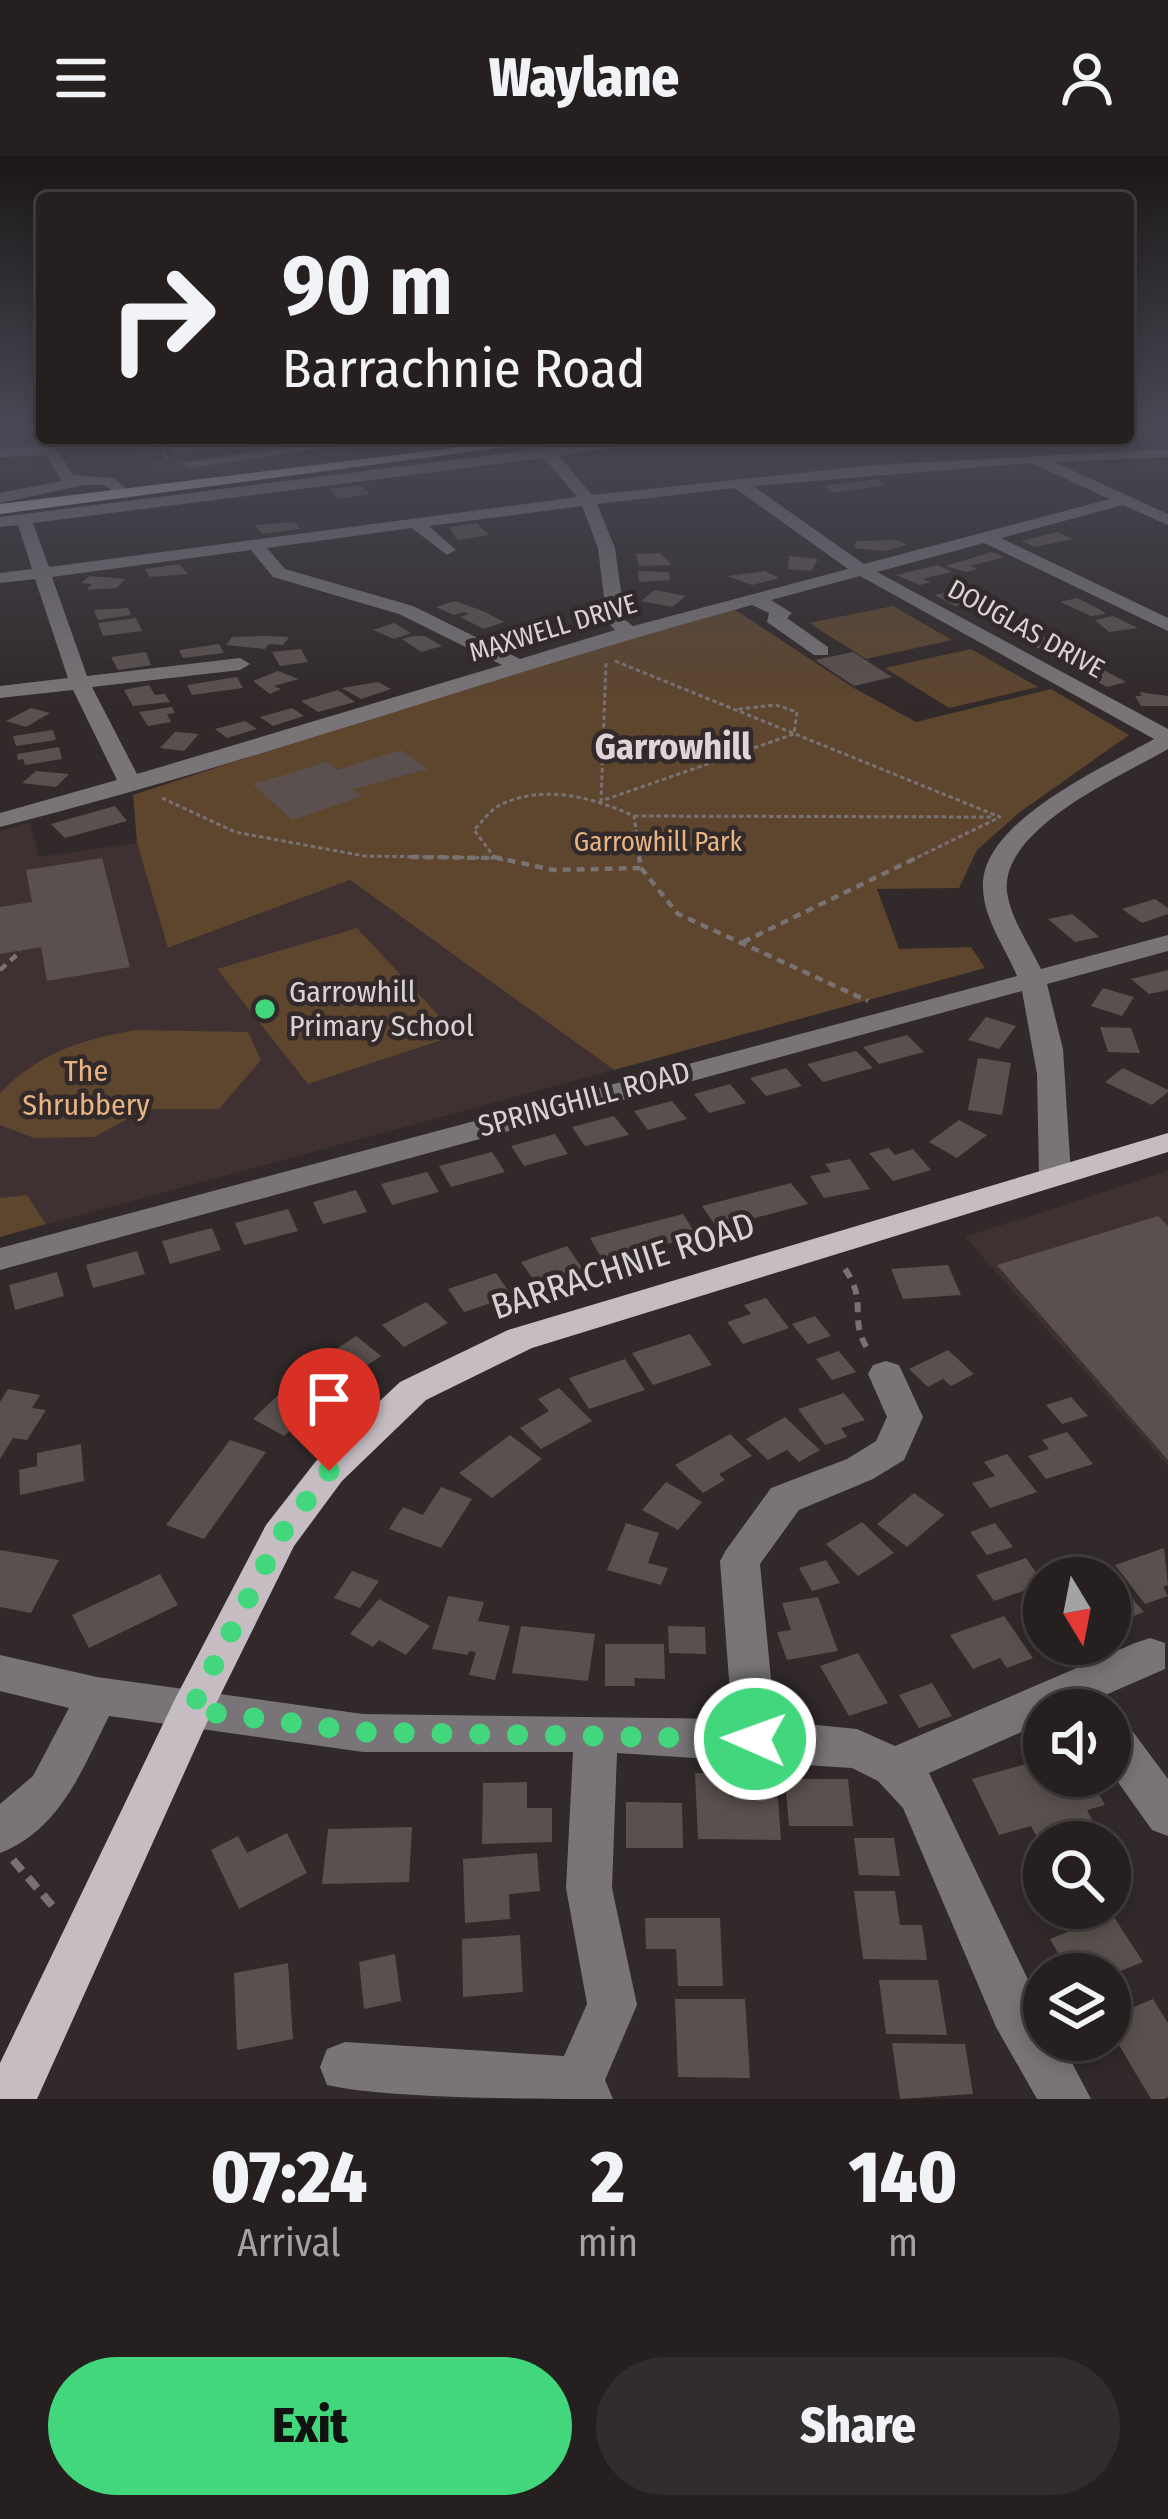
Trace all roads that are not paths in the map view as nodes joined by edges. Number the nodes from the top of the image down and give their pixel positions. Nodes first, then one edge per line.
1 (24, 519) joint
2 (433, 519) edge
3 (602, 519) edge
4 (789, 519) edge
5 (1057, 519) edge
6 (414, 521) junction
7 (0, 522) edge
8 (983, 536) junction
9 (253, 542) junction
10 (447, 550) dead end
11 (861, 570) junction
12 (43, 572) junction
13 (0, 578) edge
14 (754, 599) junction
15 (1168, 625) edge
16 (629, 632) junction
17 (821, 651) dead end
18 (241, 664) dead end
19 (518, 665) junction
20 (80, 684) junction
21 (0, 692) edge
22 (1168, 739) edge
23 (130, 783) junction
24 (0, 820) edge
25 (1168, 943) edge
26 (1031, 978) junction
27 (1168, 1142) edge
28 (1055, 1175) junction
29 (0, 1259) edge
30 (886, 1374) road end
31 (1150, 1656) dead end
32 (0, 1673) edge
33 (1101, 1689) edge
34 (97, 1696) junction
35 (191, 1710) junction
36 (1023, 1722) edge
37 (596, 1733) junction
38 (755, 1739) junction
39 (1131, 1764) edge
40 (894, 1767) junction
41 (1168, 1816) edge
42 (0, 1832) edge
43 (345, 2067) dead end
44 (582, 2091) edge
45 (10, 2099) edge
46 (1065, 2099) edge

1 - 7 street
1 - 12 street
2 - 6 street
3 - 16 street
4 - 11 street, DOUGLAS DRIVE
5 - 8 street, MAXWELL DRIVE
6 - 9 street
6 - 10 street
8 - 11 street, MAXWELL DRIVE
8 - 15 street
9 - 12 street
9 - 19 street
11 - 14 street, MAXWELL DRIVE
11 - 22 street, DOUGLAS DRIVE
12 - 13 street
12 - 20 street
14 - 16 street, MAXWELL DRIVE
14 - 17 street
16 - 19 street, MAXWELL DRIVE
18 - 20 street
19 - 23 street, MAXWELL DRIVE
20 - 21 street
20 - 23 street
22 - 26 street
23 - 24 street, MAXWELL DRIVE
25 - 26 street, SPRINGHILL ROAD
26 - 28 street
26 - 29 street, SPRINGHILL ROAD
27 - 28 main road, BARRACHNIE ROAD
28 - 35 main road, BARRACHNIE ROAD
30 - 38 street
31 - 33 street
32 - 34 street
34 - 35 street
34 - 42 street
35 - 37 street
35 - 45 main road, BARRACHNIE ROAD
36 - 40 street
37 - 38 street
37 - 44 street
38 - 40 street
39 - 41 street
40 - 46 street
43 - 44 street

